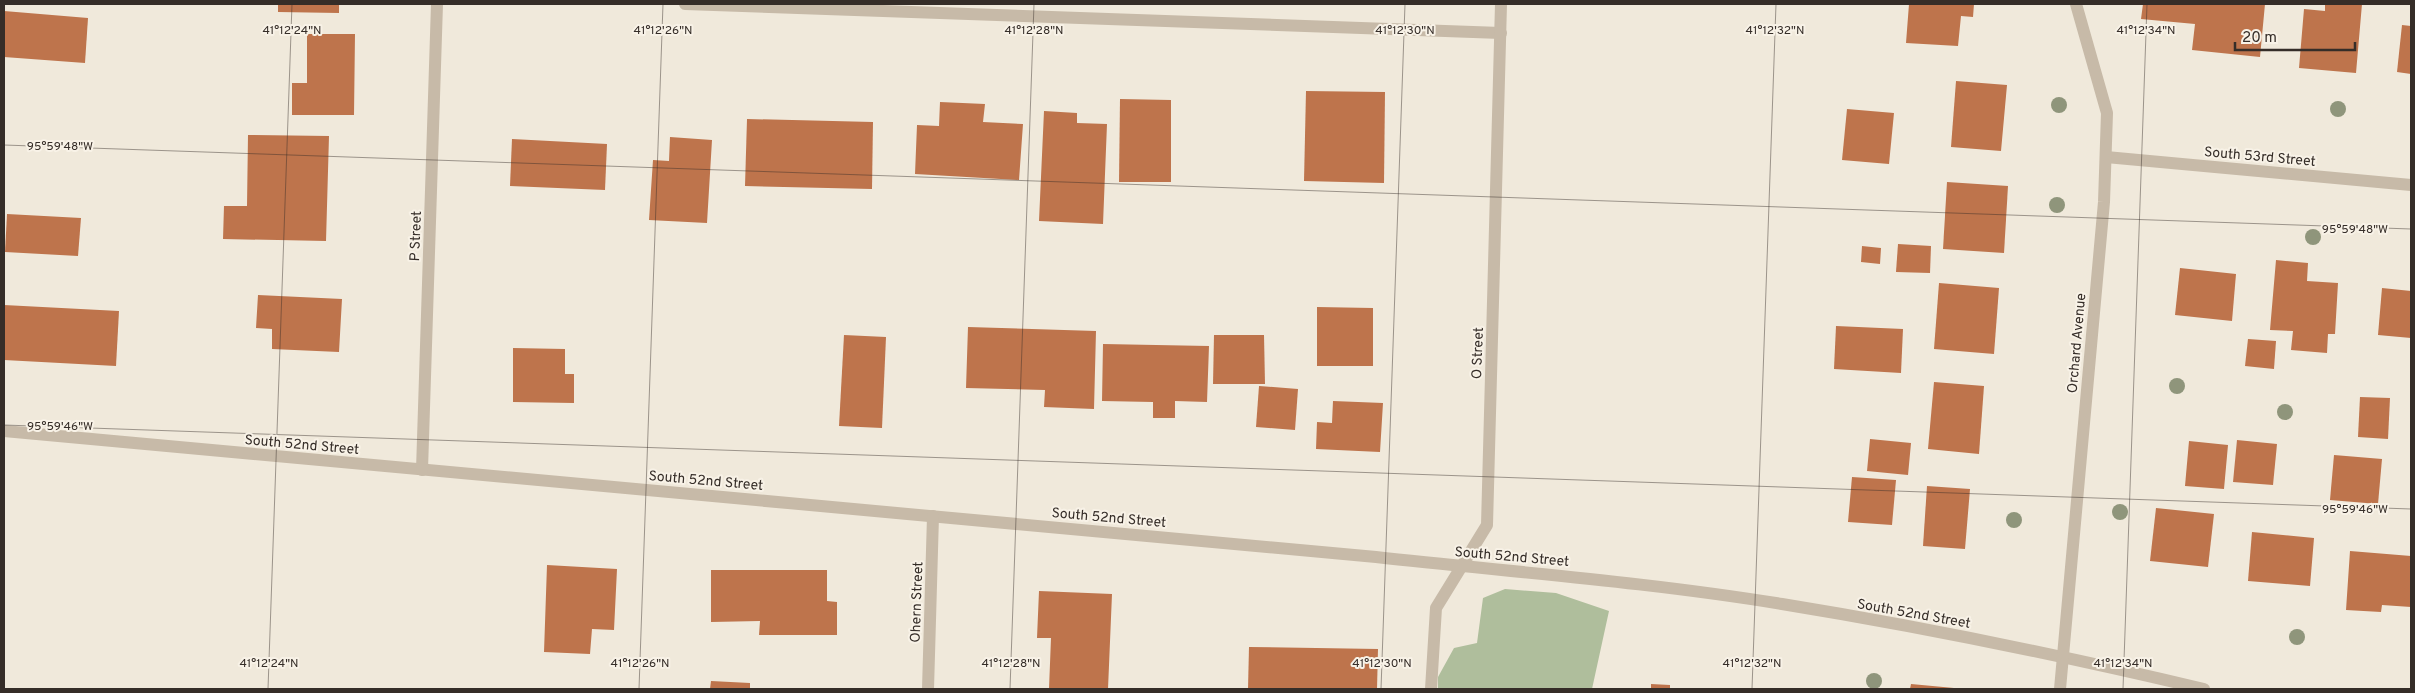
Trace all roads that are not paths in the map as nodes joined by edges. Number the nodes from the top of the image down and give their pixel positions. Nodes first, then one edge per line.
1 (437, 4) edge
2 (686, 4) edge
3 (1502, 4) edge
4 (2076, 4) edge
5 (1501, 33) junction
6 (2106, 156) junction
7 (2411, 185) edge
8 (4, 431) edge
9 (422, 470) junction
10 (933, 516) junction
11 (1462, 567) junction
12 (2063, 656) junction
13 (928, 689) edge
14 (1431, 689) edge
15 (2060, 689) edge
16 (2204, 689) edge

1 - 9 street, P Street
2 - 5 street
3 - 5 street, O Street
4 - 6 street, Orchard Avenue
5 - 11 street, O Street
6 - 7 street, South 53rd Street
6 - 12 street, Orchard Avenue
8 - 9 street, South 52nd Street
9 - 10 street, South 52nd Street
10 - 11 street, South 52nd Street
10 - 13 street, Ohern Street
11 - 12 street, South 52nd Street
11 - 14 street, O Street
12 - 15 street, Orchard Avenue
12 - 16 street, South 52nd Street

